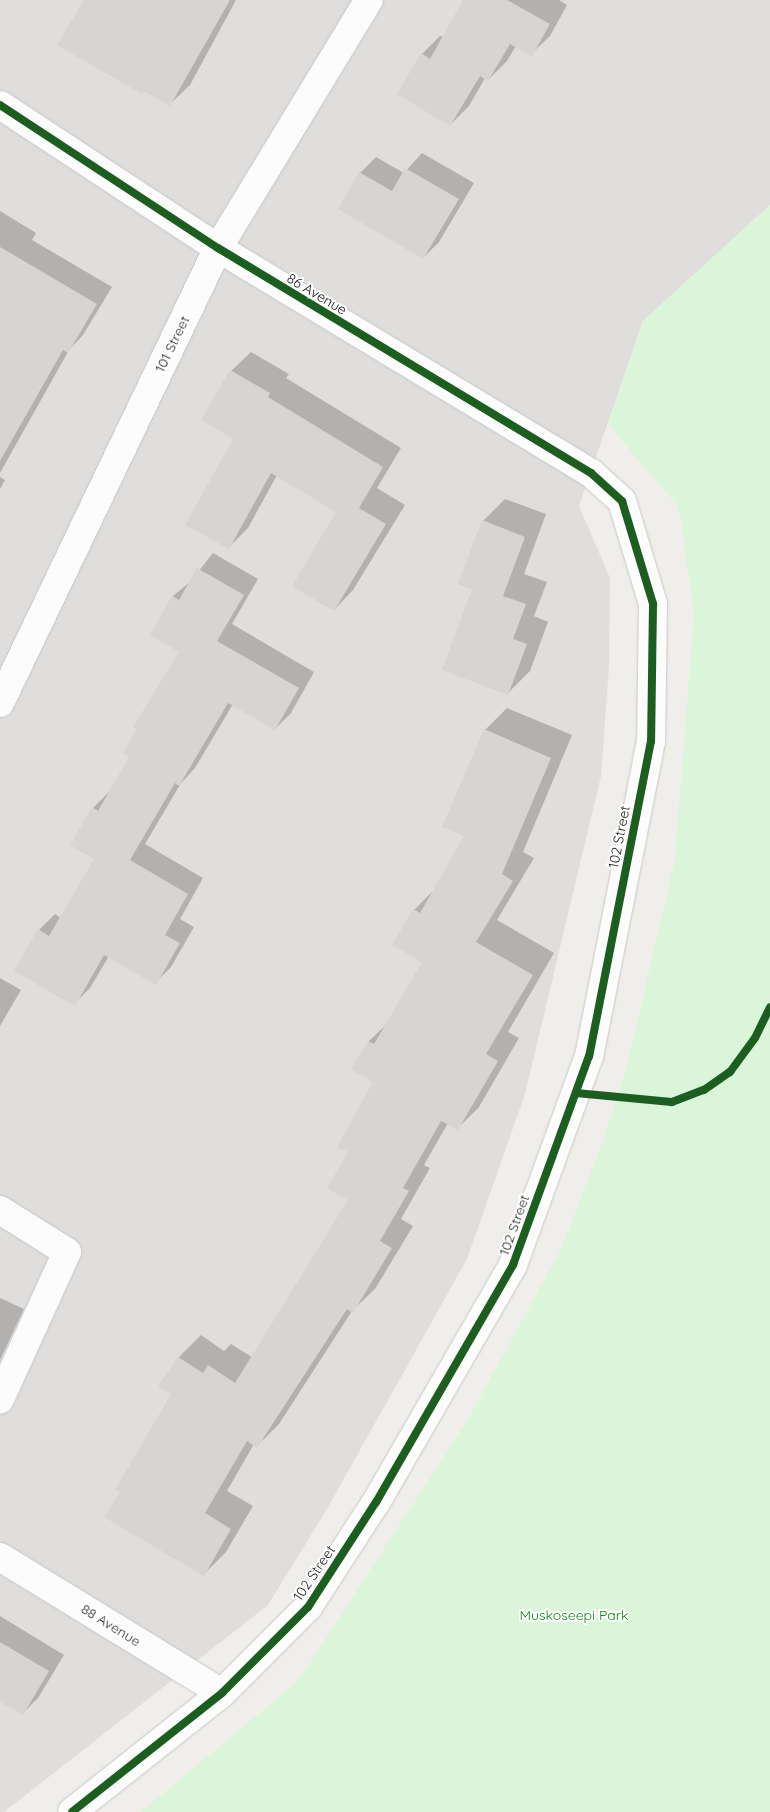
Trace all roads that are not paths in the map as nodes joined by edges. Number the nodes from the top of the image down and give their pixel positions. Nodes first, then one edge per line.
1 (370, 0) edge
2 (0, 105) edge
3 (218, 248) junction
4 (622, 502) joint
5 (0, 703) edge
6 (0, 1210) edge
7 (0, 1399) edge
8 (0, 1557) edge
9 (222, 1693) junction
10 (72, 1812) edge

1 - 3 street, 101 Street
2 - 3 street, 86 Avenue
3 - 4 street, 86 Avenue
3 - 5 street, 101 Street
4 - 9 street, 102 Street
6 - 7 street
8 - 9 street, 88 Avenue
9 - 10 street, 102 Street

